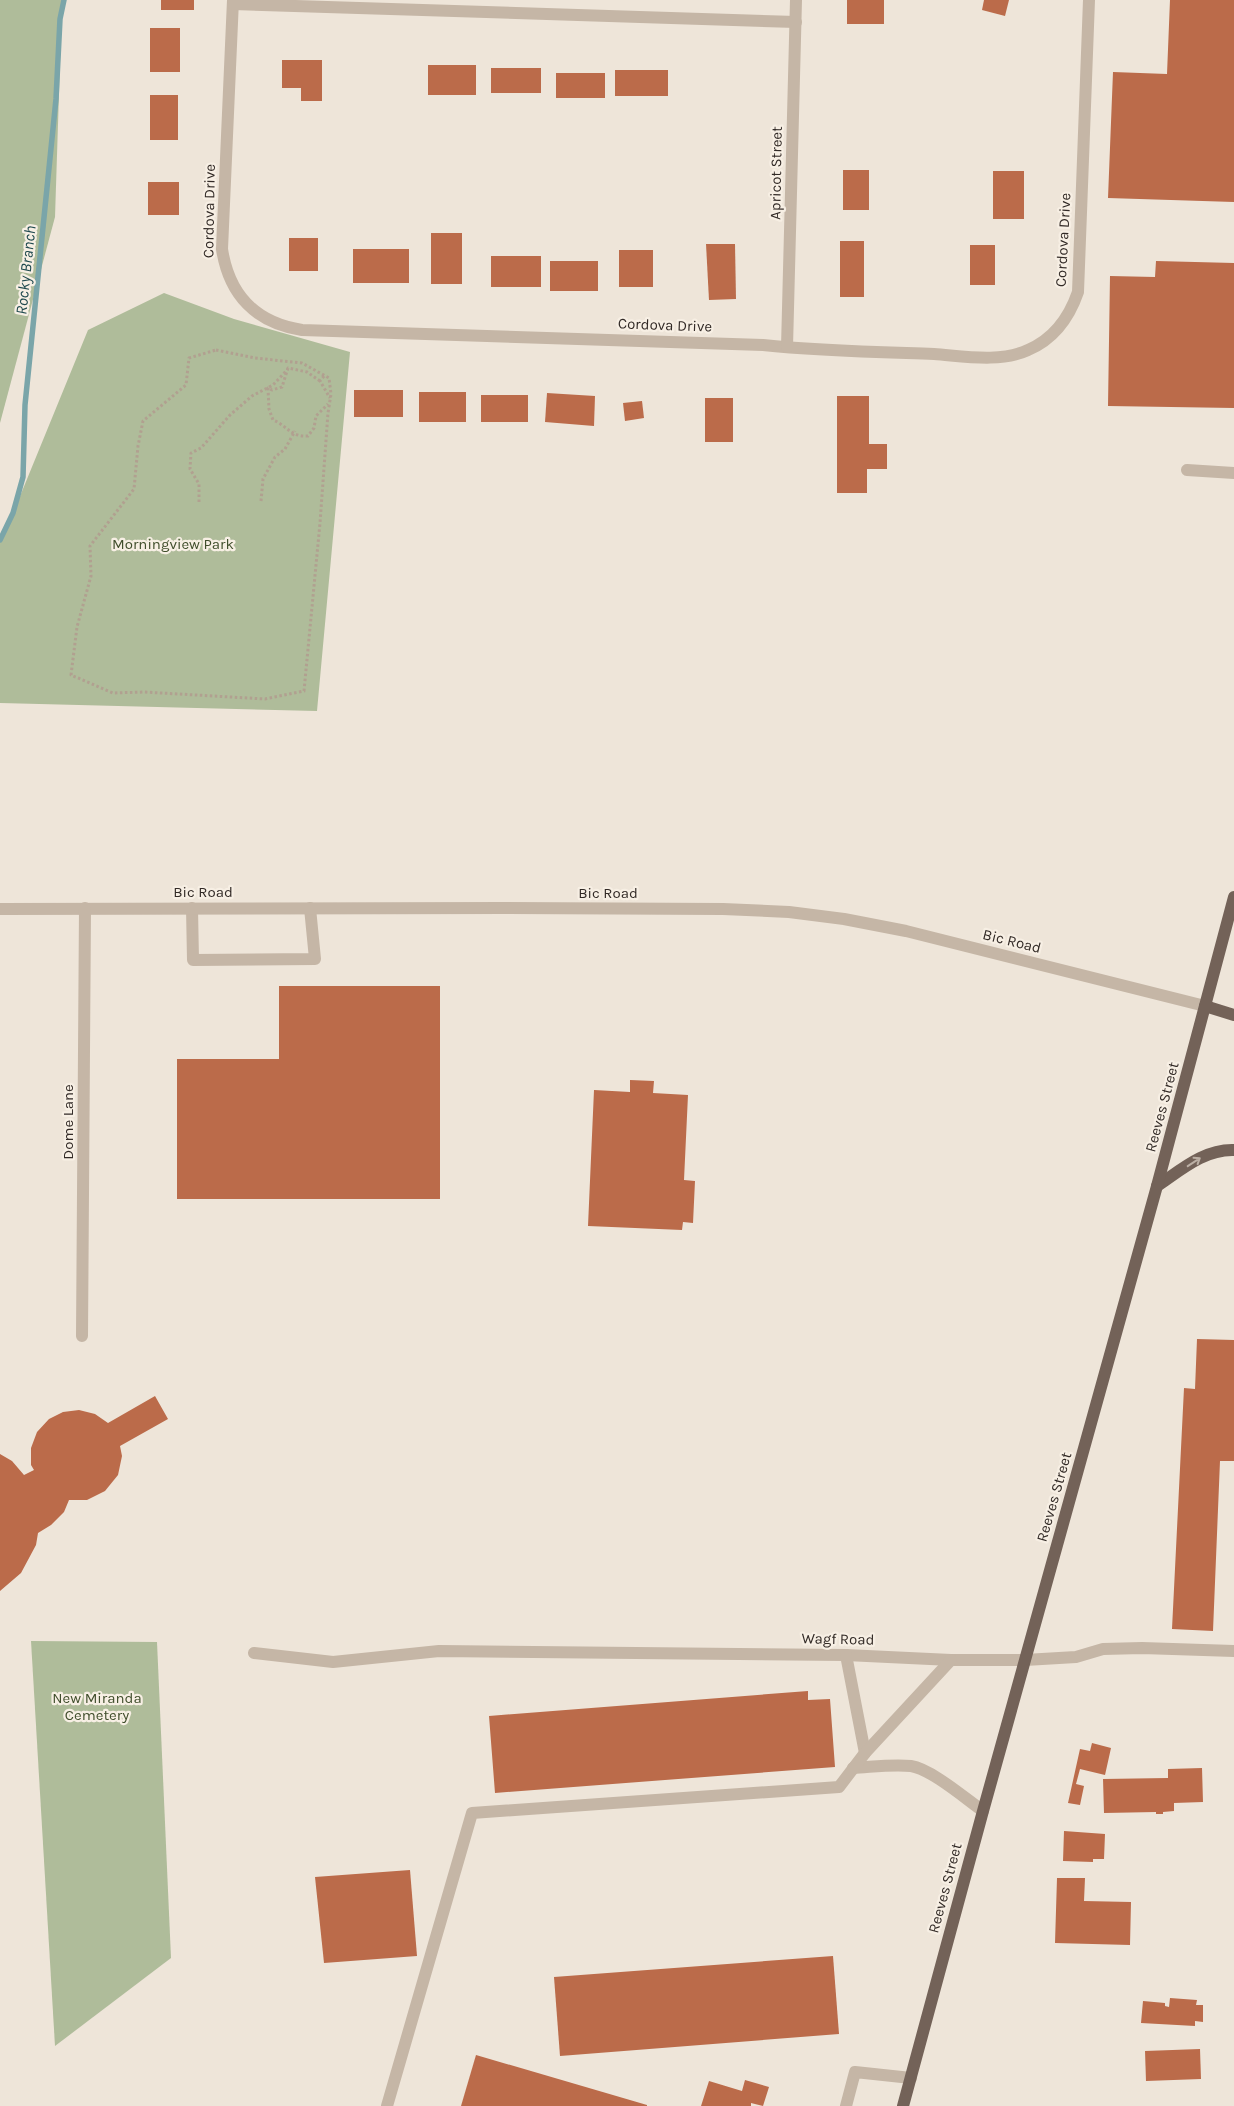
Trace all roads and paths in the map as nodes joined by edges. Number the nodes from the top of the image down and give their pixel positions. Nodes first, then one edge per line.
1 (796, 0) edge
2 (1089, 0) edge
3 (233, 2) edge
4 (796, 22) junction
5 (787, 348) junction
6 (293, 363) junction
7 (288, 368) junction
8 (324, 376) junction
9 (320, 381) junction
10 (268, 388) junction
11 (330, 400) junction
12 (294, 433) junction
13 (1187, 470) dead end
14 (1234, 473) edge
15 (262, 501) dead end
16 (199, 502) dead end
17 (1234, 897) edge
18 (85, 908) junction
19 (192, 908) junction
20 (310, 908) junction
21 (0, 909) edge
22 (1205, 1006) junction
23 (1234, 1016) edge
24 (1234, 1150) edge
25 (1157, 1186) junction
26 (82, 1336) dead end
27 (1234, 1651) edge
28 (254, 1653) dead end
29 (846, 1654) junction
30 (951, 1660) junction
31 (1025, 1660) junction
32 (865, 1754) junction
33 (854, 1768) junction
34 (983, 1811) junction
35 (911, 2078) junction
36 (387, 2106) edge
37 (846, 2106) edge
38 (903, 2106) edge

1 - 4 street, Apricot Street
2 - 5 street, Cordova Drive
3 - 4 street
3 - 5 street, Cordova Drive
4 - 5 street, Apricot Street
6 - 7 path
6 - 8 path
6 - 11 path
7 - 9 path
7 - 10 path
7 - 10 path
8 - 9 path
8 - 11 path
9 - 11 path
10 - 12 path
10 - 16 path
11 - 12 path
12 - 15 path
13 - 14 street
17 - 22 main road, Reeves Street
18 - 19 street, Bic Road
18 - 21 street, Bic Road
18 - 26 street, Dome Lane
19 - 20 street, Bic Road
19 - 20 street
20 - 22 street, Bic Road
22 - 23 main road
22 - 25 main road, Reeves Street
25 -> 24 main road
25 - 31 main road, Reeves Street
27 - 31 street, Wagf Road
28 - 29 street, Wagf Road
29 - 30 street, Wagf Road
29 - 32 street
30 - 31 street, Wagf Road
30 - 32 street
31 - 34 main road, Reeves Street
32 - 33 street
33 - 34 street
33 - 36 street
34 - 35 main road, Reeves Street
35 - 37 street
35 - 38 main road, Reeves Street

